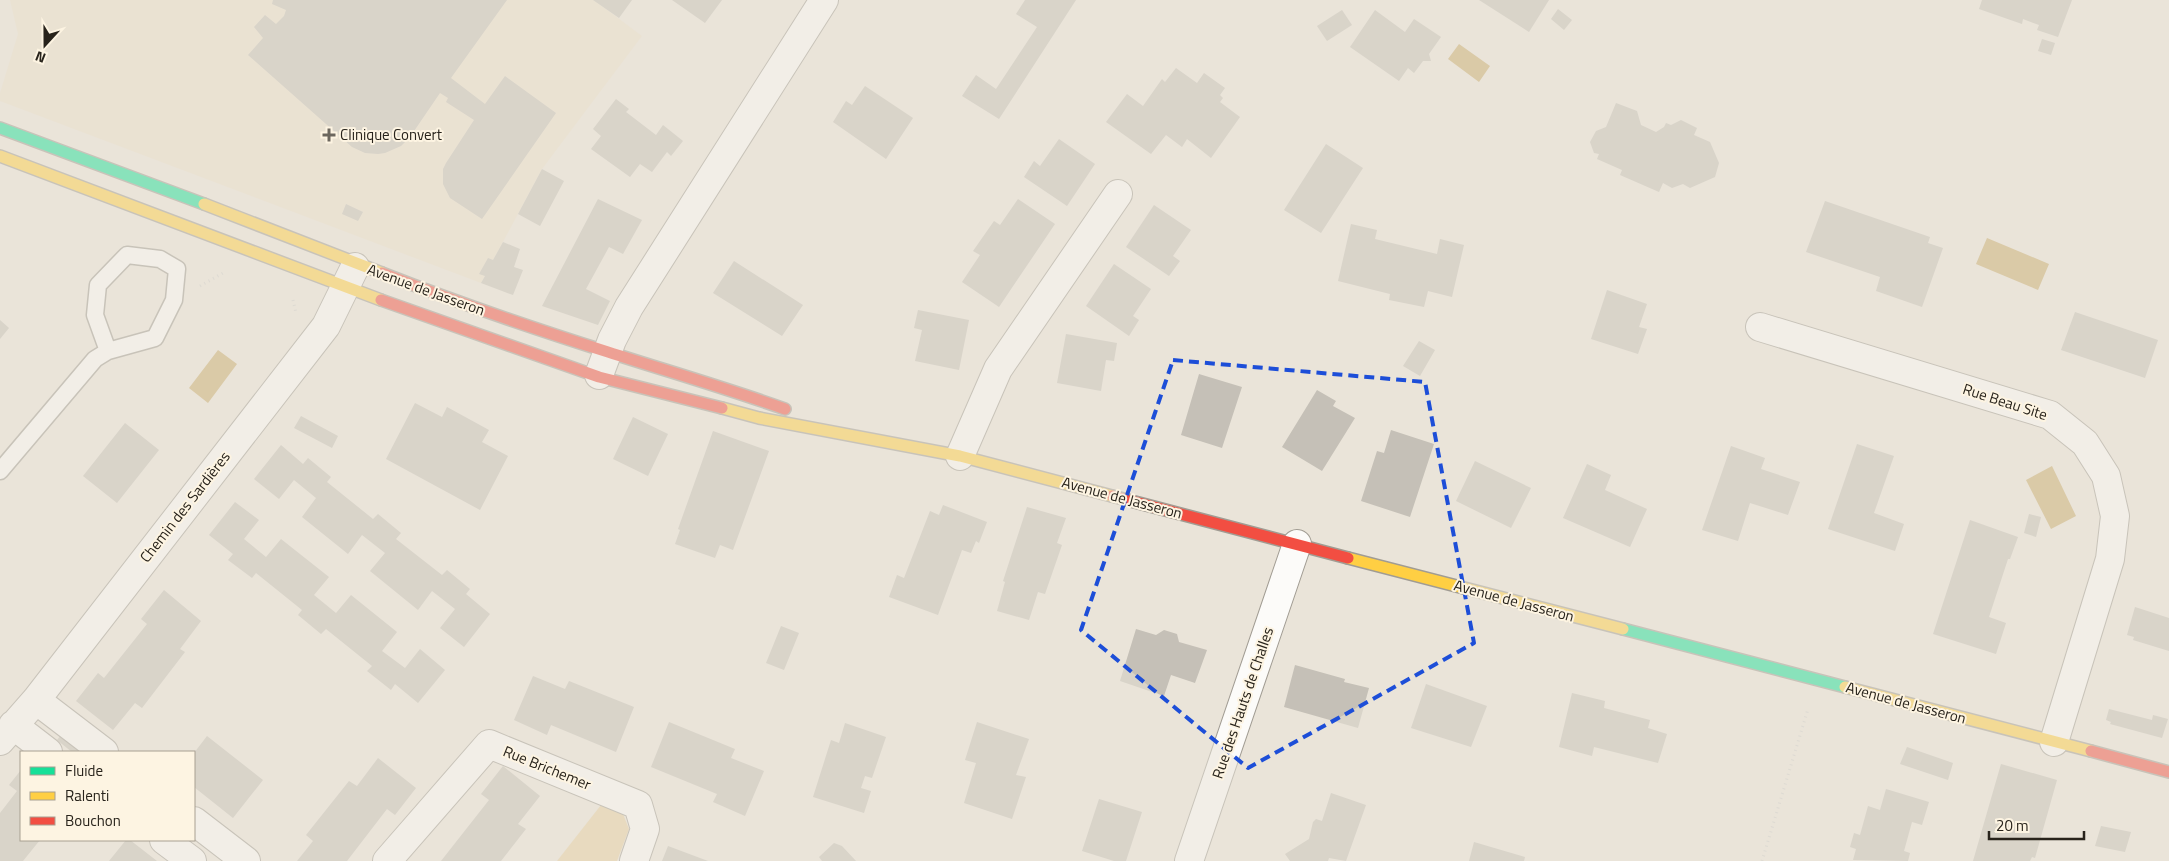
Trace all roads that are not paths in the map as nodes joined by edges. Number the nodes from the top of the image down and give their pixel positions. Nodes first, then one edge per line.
1 (824, 0) edge
2 (0, 128) edge
3 (0, 156) edge
4 (1118, 194) dead end
5 (352, 276) junction
6 (1760, 326) dead end
7 (108, 351) junction
8 (603, 364) junction
9 (857, 435) junction
10 (960, 456) junction
11 (0, 471) edge
12 (1297, 544) junction
13 (36, 700) junction
14 (6, 733) edge
15 (2054, 742) junction
16 (46, 751) edge
17 (103, 751) edge
18 (2169, 772) edge
19 (195, 822) edge
20 (165, 841) edge
21 (192, 861) edge
22 (246, 861) edge
23 (387, 861) edge
24 (634, 861) edge
25 (1188, 861) edge

1 - 8 street
2 - 5 main road, Avenue de Jasseron
3 - 5 main road, Avenue de Jasseron
4 - 10 street
5 - 8 main road, Avenue de Jasseron
5 - 8 main road, Avenue de Jasseron
5 - 13 street, Chemin des Sardières
6 - 15 street, Rue Beau Site
7 - 7 lane
7 - 11 lane
8 - 9 main road, Avenue de Jasseron
8 - 9 main road, Avenue de Jasseron
9 - 10 main road, Avenue de Jasseron
10 - 12 main road, Avenue de Jasseron
12 - 15 main road, Avenue de Jasseron
12 - 25 street, Rue des Hauts de Challes
13 - 14 street, Chemin des Sardières
13 - 17 street
14 - 16 street
15 - 18 main road, Avenue de Jasseron
19 - 22 street
20 - 21 street
23 - 24 street, Rue Brichemer

